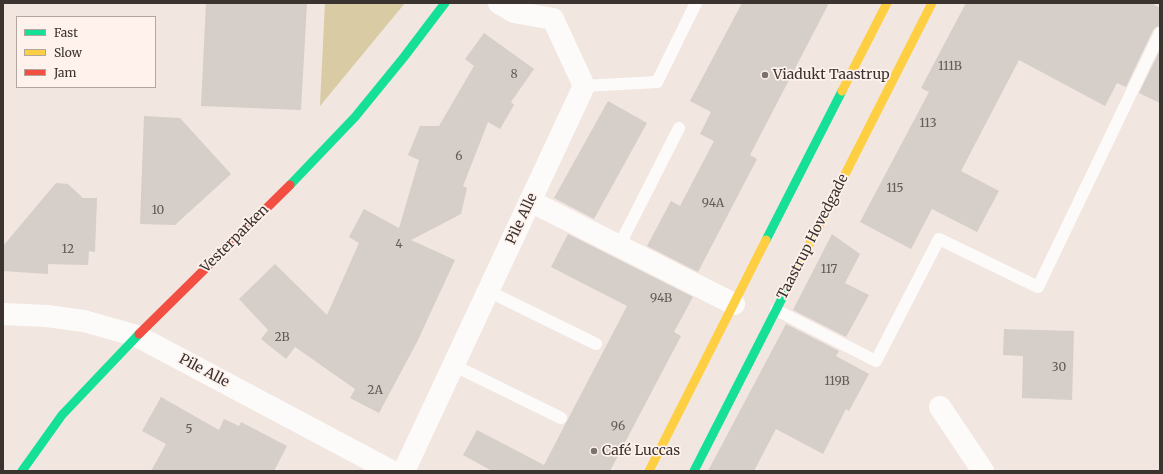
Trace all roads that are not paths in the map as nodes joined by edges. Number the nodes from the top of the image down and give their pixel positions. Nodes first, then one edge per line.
1 (445, 3) edge
2 (499, 3) edge
3 (696, 3) edge
4 (887, 3) edge
5 (932, 3) edge
6 (1160, 33) edge
7 (584, 86) junction
8 (679, 128) dead end
9 (530, 201) junction
10 (619, 246) junction
11 (488, 290) junction
12 (734, 304) junction
13 (776, 310) junction
14 (3, 314) edge
15 (137, 336) junction
16 (596, 344) dead end
17 (453, 365) junction
18 (940, 408) dead end
19 (561, 418) dead end
20 (22, 471) edge
21 (391, 471) edge
22 (404, 471) edge
23 (649, 471) edge
24 (694, 471) edge
25 (983, 471) edge

1 - 15 street, Vesterparken
2 - 7 street
3 - 7 lane
4 - 12 street
5 - 13 street, Taastrup Hovedgade
6 - 13 lane
7 - 9 street, Pile Alle
8 - 10 lane
9 - 10 street
9 - 11 street, Pile Alle
10 - 12 street
11 - 16 lane
11 - 17 street, Pile Alle
12 - 23 street
13 - 24 street, Taastrup Hovedgade
14 - 15 street, Pile Alle
15 - 20 street, Vesterparken
15 - 21 street, Pile Alle
17 - 19 lane
17 - 22 street, Pile Alle
18 - 25 street

